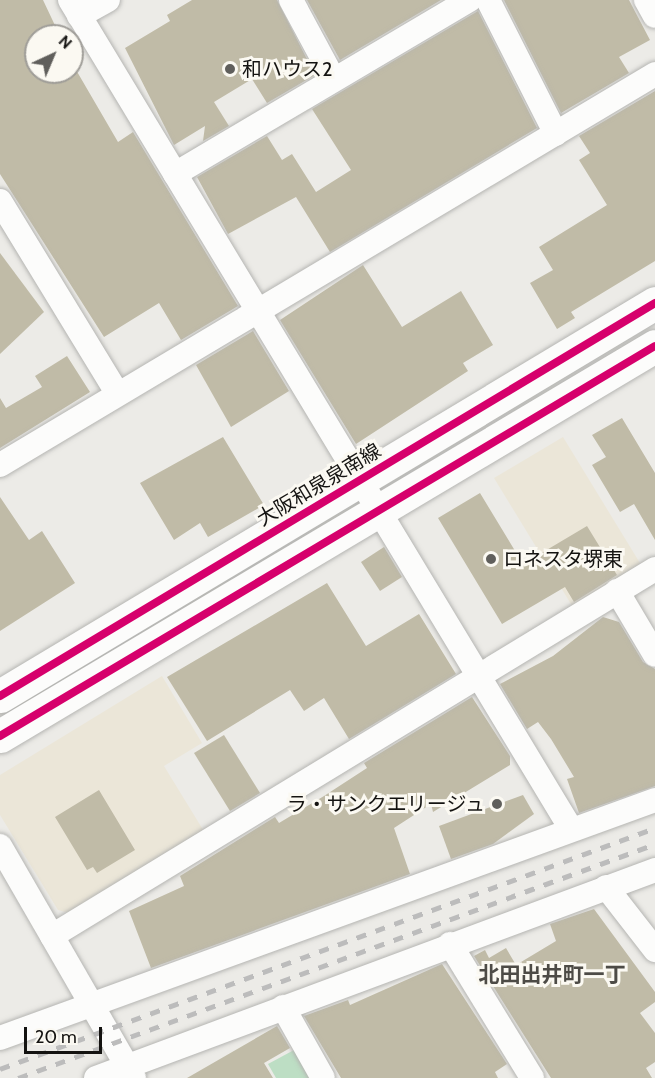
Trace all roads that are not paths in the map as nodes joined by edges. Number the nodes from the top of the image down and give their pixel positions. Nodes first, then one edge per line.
1 (108, 0) edge
2 (291, 0) edge
3 (469, 0) edge
4 (488, 0) edge
5 (646, 0) edge
6 (74, 8) edge
7 (655, 16) edge
8 (655, 74) edge
9 (333, 78) junction
10 (556, 134) junction
11 (175, 174) junction
12 (0, 201) edge
13 (655, 303) edge
14 (258, 312) junction
15 (655, 346) edge
16 (118, 394) junction
17 (0, 465) edge
18 (359, 480) junction
19 (378, 510) junction
20 (655, 569) edge
21 (617, 591) junction
22 (655, 655) edge
23 (479, 678) junction
24 (0, 696) edge
25 (0, 736) edge
26 (655, 800) edge
27 (571, 829) junction
28 (0, 846) edge
29 (655, 870) edge
30 (606, 887) junction
31 (52, 936) junction
32 (450, 944) junction
33 (655, 950) edge
34 (93, 1001) junction
35 (283, 1007) junction
36 (0, 1038) edge
37 (131, 1071) edge
38 (96, 1078) edge
39 (322, 1078) edge
40 (532, 1078) edge

1 - 6 street
2 - 9 street
3 - 9 street
4 - 10 street
5 - 7 street
6 - 11 street
8 - 10 street
9 - 11 street
10 - 14 street
11 - 14 street
12 - 16 street
13 - 18 main road, 大阪和泉泉南線
14 - 16 street
14 - 18 street
15 - 19 main road
16 - 17 street
18 - 19 street
18 - 24 main road, 大阪和泉泉南線
19 - 23 street
19 - 25 main road
20 - 21 street
21 - 22 street
21 - 23 street
23 - 27 street
23 - 31 street
26 - 27 street
27 - 34 street
28 - 31 street
29 - 30 street
30 - 32 street
30 - 33 street
31 - 34 street
32 - 35 street
32 - 40 street
34 - 36 street
34 - 37 street
35 - 37 street
35 - 39 street
37 - 38 street

